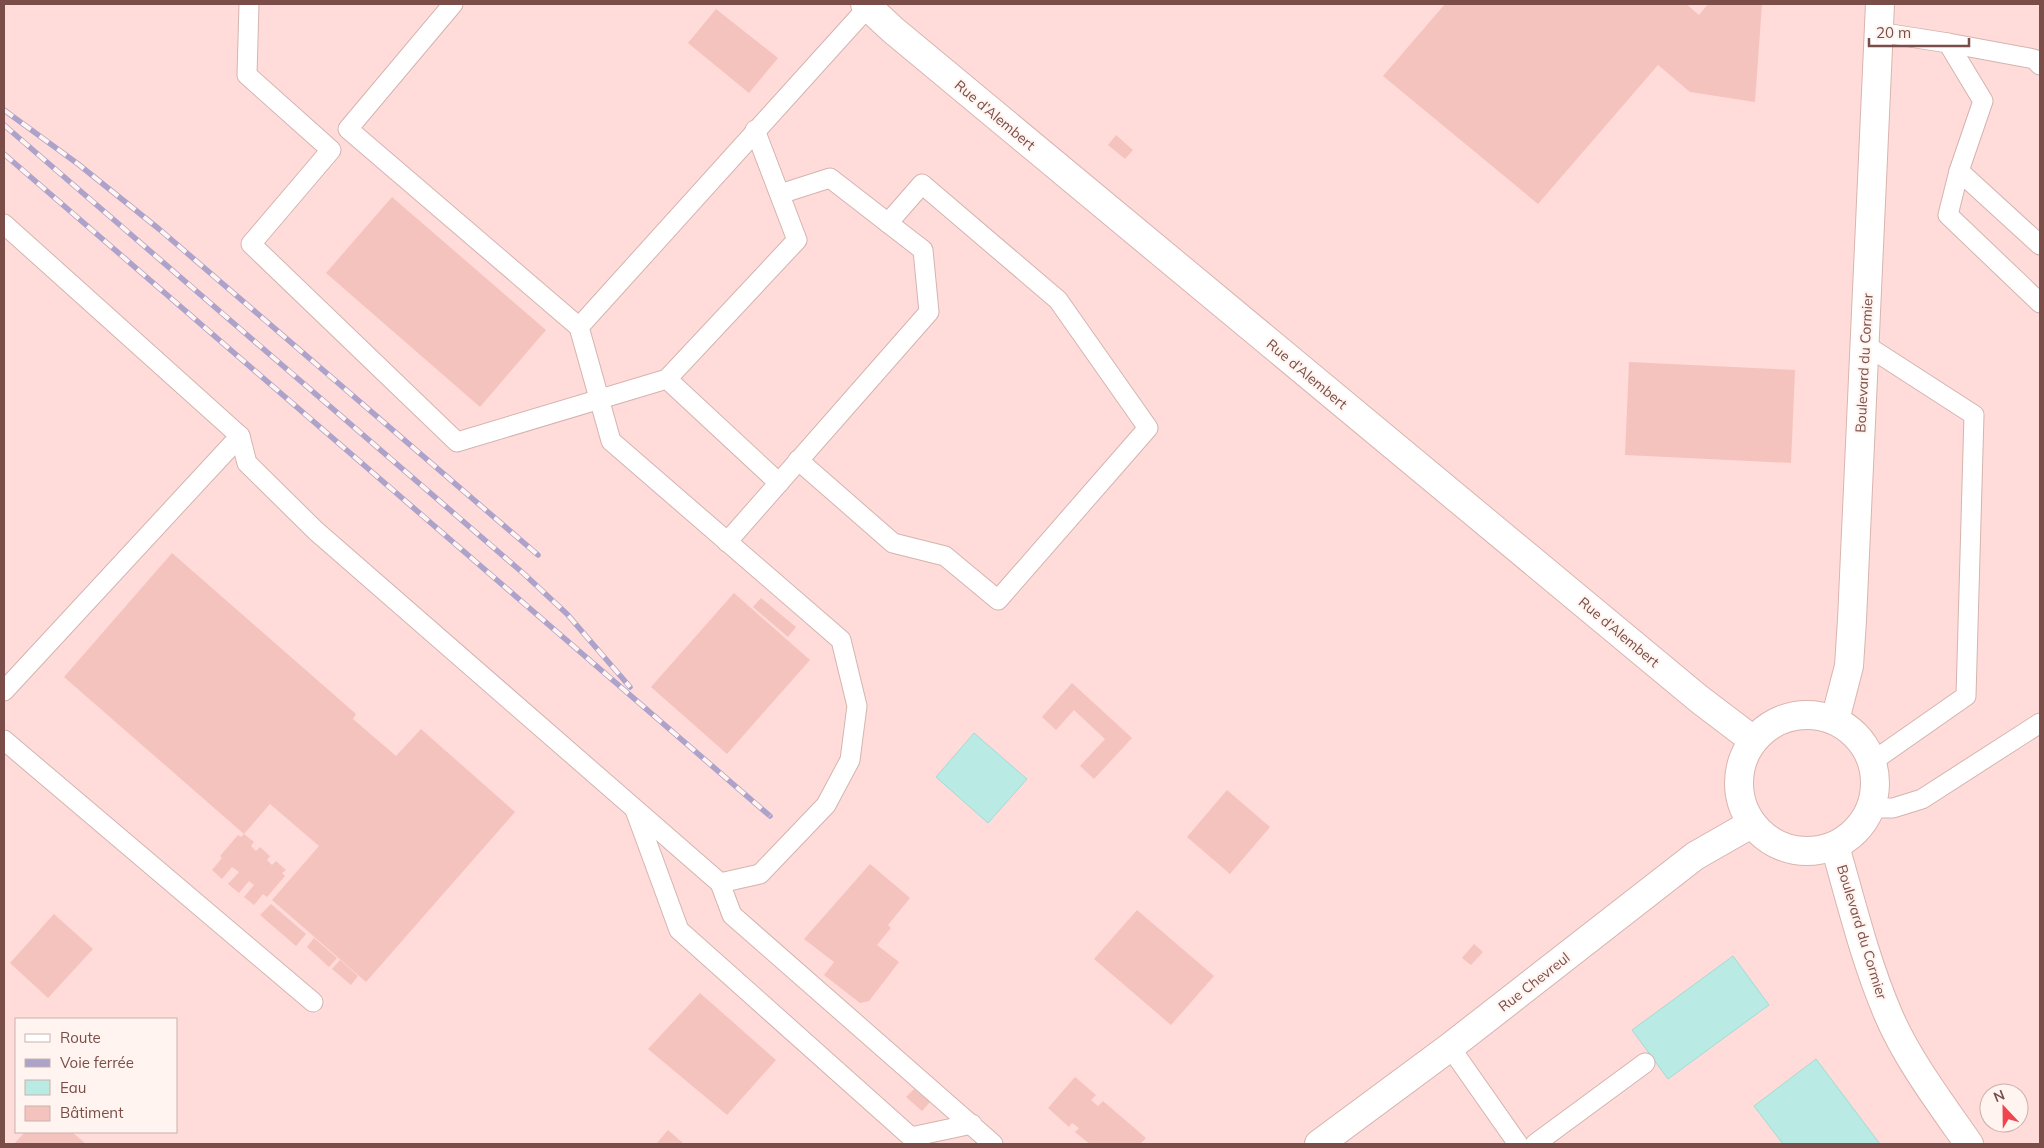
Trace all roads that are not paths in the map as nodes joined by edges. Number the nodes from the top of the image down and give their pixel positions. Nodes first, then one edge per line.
1 (249, 4) edge
2 (453, 4) edge
3 (1880, 4) edge
4 (866, 5) edge
5 (1878, 32) junction
6 (1948, 43) junction
7 (2040, 65) edge
8 (348, 129) junction
9 (756, 130) junction
10 (331, 150) junction
11 (1959, 170) junction
12 (780, 194) junction
13 (888, 223) junction
14 (4, 224) edge
15 (2040, 245) edge
16 (2040, 303) edge
17 (579, 327) junction
18 (1864, 344) junction
19 (668, 379) junction
20 (599, 398) junction
21 (240, 436) junction
22 (798, 460) junction
23 (779, 483) junction
24 (726, 542) junction
25 (4, 691) edge
26 (1835, 720) junction
27 (2040, 723) edge
28 (4, 740) edge
29 (1753, 740) junction
30 (1873, 761) junction
31 (634, 808) junction
32 (1870, 808) junction
33 (1751, 824) junction
34 (1836, 846) junction
35 (720, 883) junction
36 (313, 1002) dead end
37 (1450, 1046) junction
38 (1645, 1064) dead end
39 (972, 1124) junction
40 (994, 1144) edge
41 (1319, 1144) edge
42 (1518, 1144) edge
43 (1534, 1144) edge
44 (1969, 1144) edge

1 - 10 lane
2 - 8 lane
3 - 5 street, Boulevard du Cormier
4 - 9 lane
4 - 29 street, Rue d’Alembert
5 - 6 lane
5 - 18 street, Boulevard du Cormier
6 - 7 lane
6 - 11 lane
8 - 10 lane
8 - 17 lane
9 - 12 lane
9 - 17 lane
10 - 20 lane
11 - 15 lane
11 - 16 lane
12 - 13 lane
12 - 19 lane
13 - 22 lane
13 - 22 lane
14 - 21 lane
17 - 20 lane
18 - 26 street, Boulevard du Cormier
18 - 30 lane
19 - 20 lane
19 - 23 lane
20 - 24 lane
21 - 25 lane
21 - 31 lane
22 - 23 lane
23 - 24 lane
24 - 35 lane
26 - 29 street
26 - 30 street
27 - 32 lane
28 - 36 lane
29 - 33 street
30 - 32 street
31 - 35 lane
31 - 39 lane
32 - 34 street
33 - 34 street
33 - 37 street, Rue Chevreul
34 - 44 street, Boulevard du Cormier
35 - 39 lane
37 - 41 street, Rue Chevreul
37 - 42 lane
38 - 43 lane
39 - 40 lane

